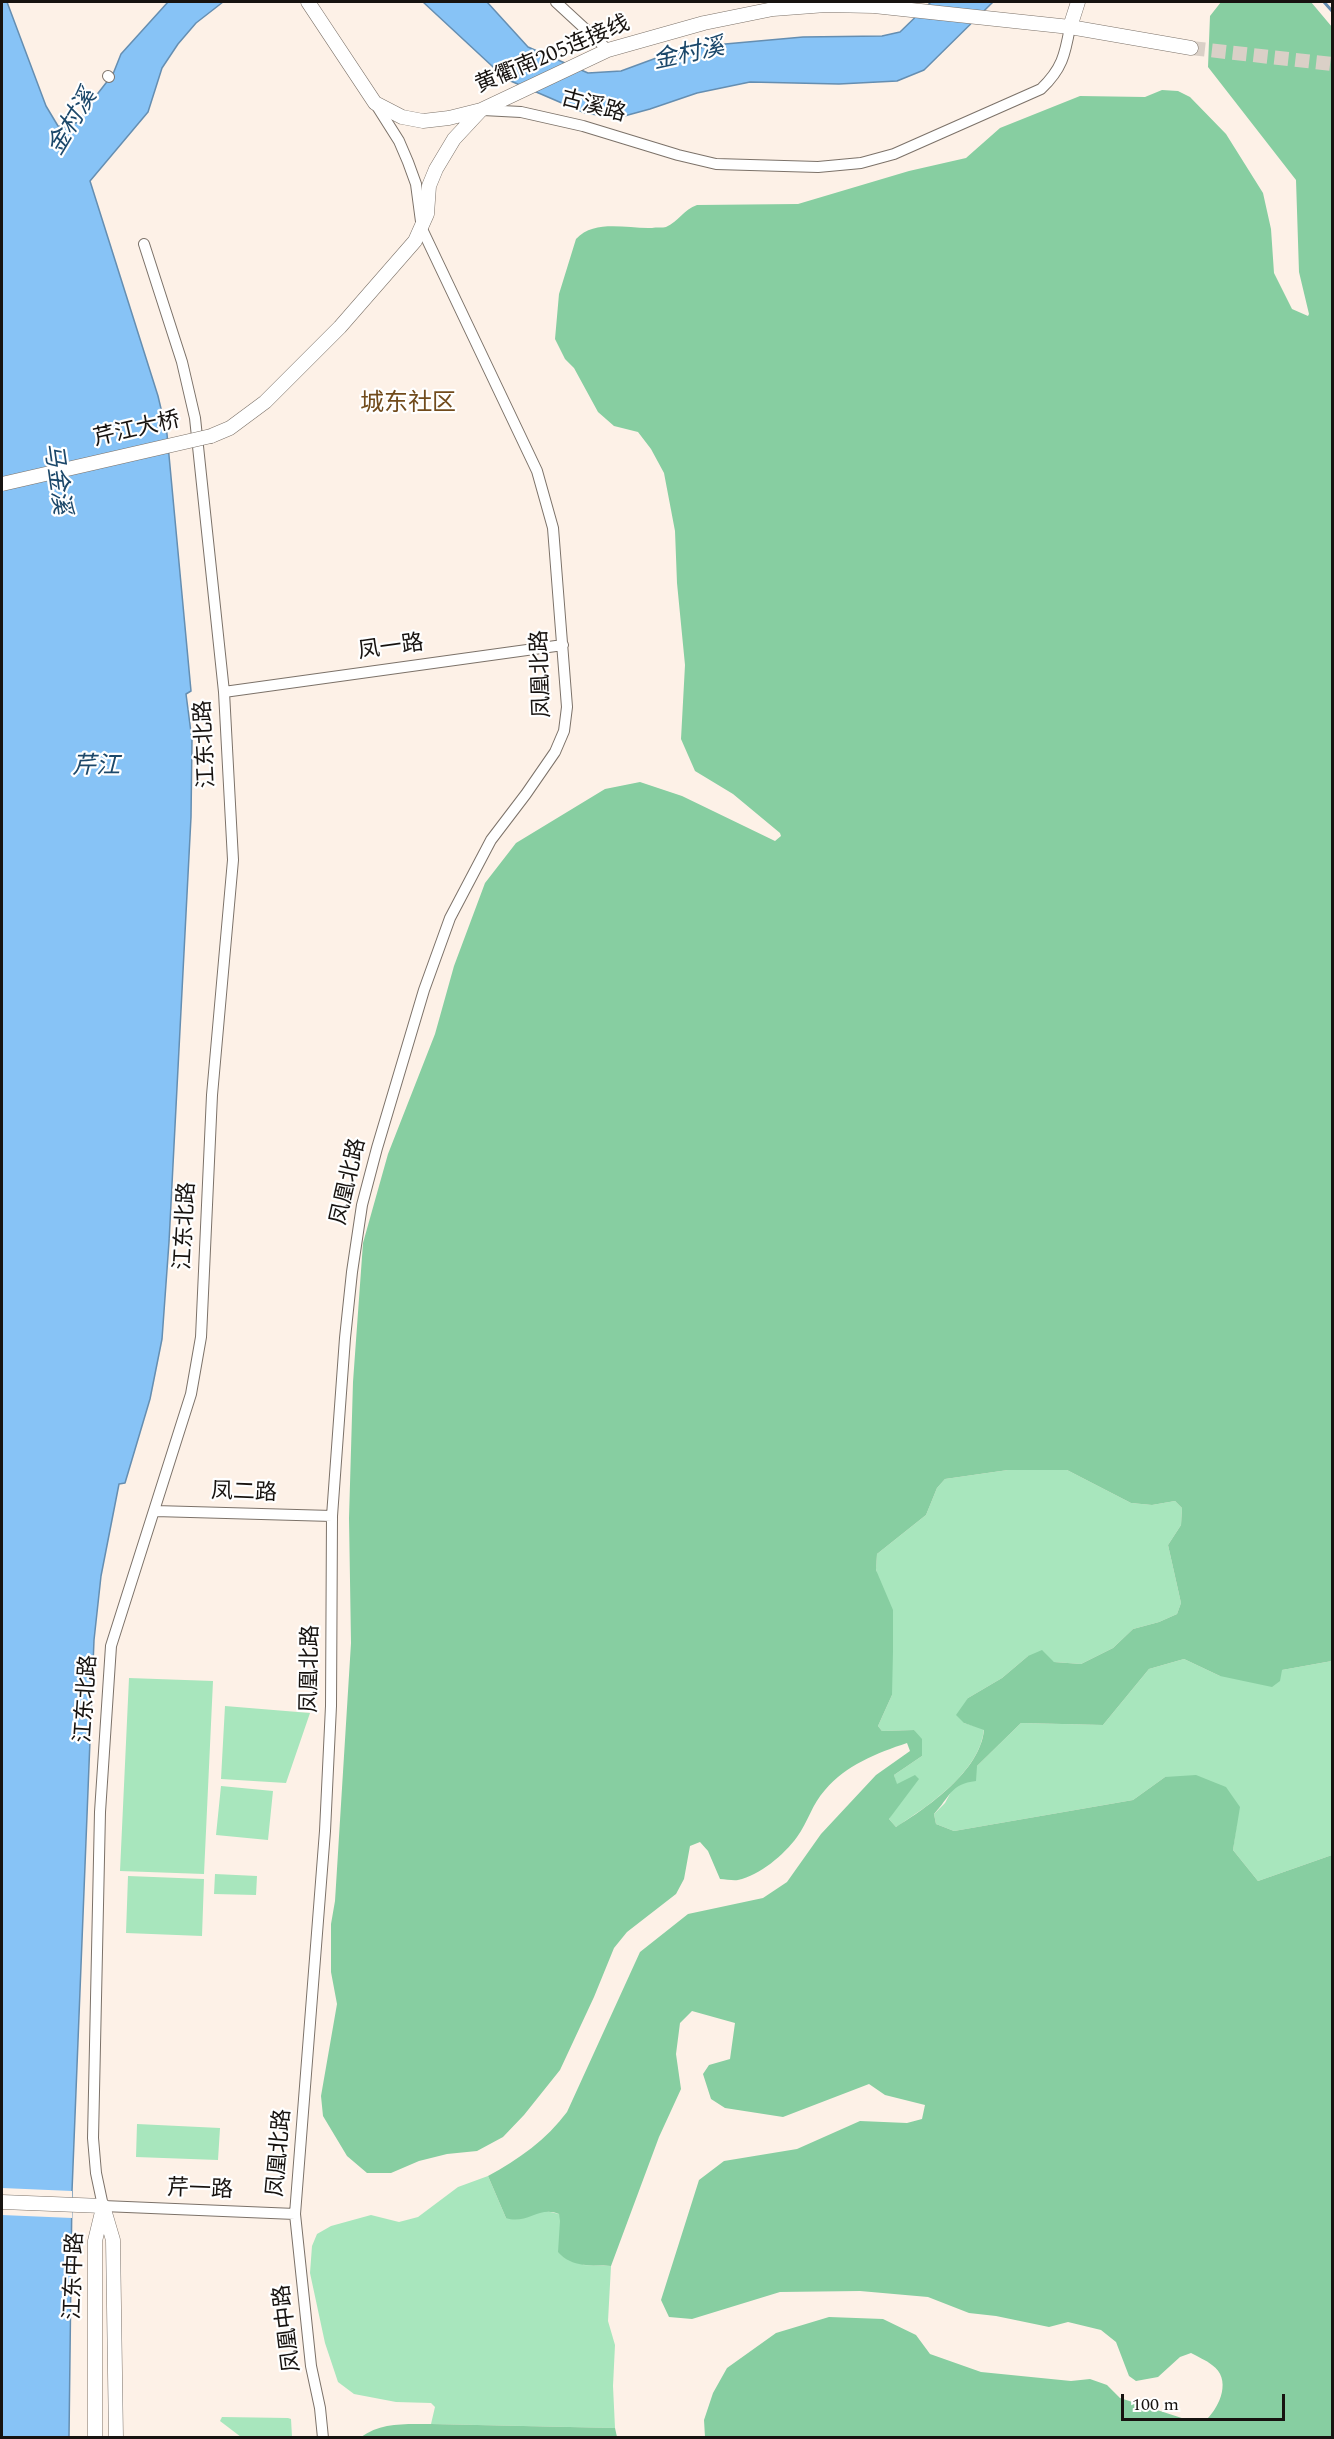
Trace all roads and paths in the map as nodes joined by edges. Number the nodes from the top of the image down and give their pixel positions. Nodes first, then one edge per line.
1 (556, 2) edge
2 (1078, 2) edge
3 (309, 4) edge
4 (1070, 27) junction
5 (1191, 48) tunnel mouth
6 (608, 50) junction
7 (375, 103) junction
8 (481, 110) junction
9 (422, 229) junction
10 (144, 244) dead end
11 (2, 484) edge
12 (563, 645) junction
13 (224, 692) junction
14 (154, 1511) junction
15 (332, 1516) junction
16 (2, 2202) edge
17 (103, 2206) junction
18 (295, 2214) junction
19 (95, 2438) edge
20 (116, 2438) edge
21 (323, 2438) edge

1 - 6 street
2 - 4 main road
3 - 7 main road, 黄衢南205连接线
4 - 5 main road, 黄衢南205连接线
4 - 6 main road, 黄衢南205连接线
4 - 8 street, 古溪路
6 - 8 main road, 黄衢南205连接线
7 - 8 main road, 黄衢南205连接线
7 - 9 street, 凤凰北路
8 - 9 main road
9 - 11 main road, 芹江大桥, bridge
9 - 12 street, 凤凰北路
10 - 13 street, 江东北路
12 - 13 street, 凤一路
12 - 15 street, 凤凰北路
13 - 14 street, 江东北路
14 - 15 street, 凤二路
14 - 17 street, 江东北路
15 - 18 street, 凤凰北路
16 - 17 main road
17 - 18 street, 芹一路
17 - 19 main road, 江东中路
17 - 20 main road, 江东中路
18 - 21 street, 凤凰中路

